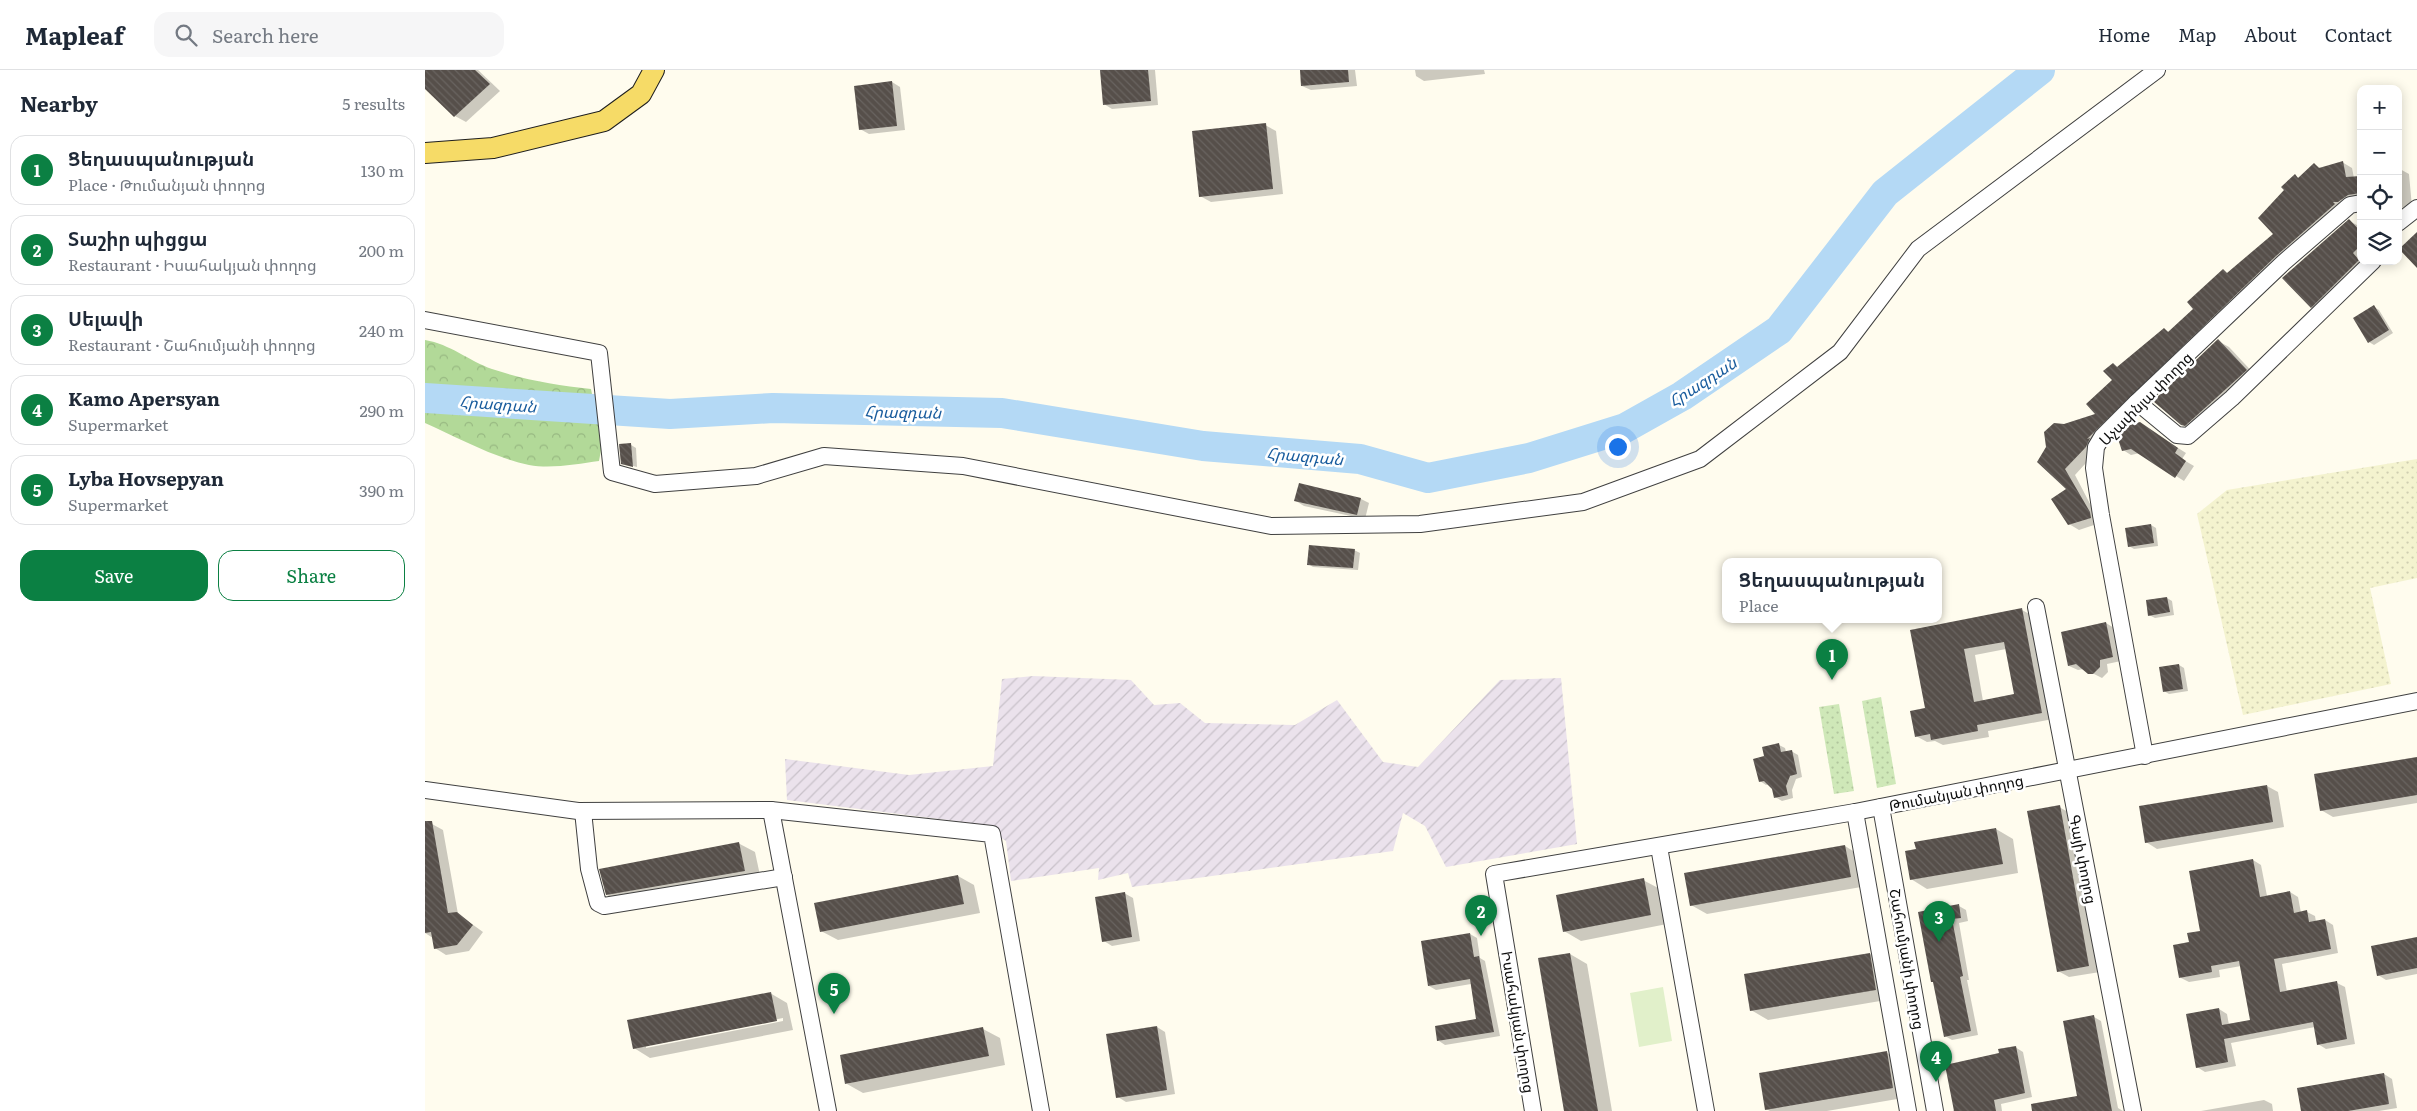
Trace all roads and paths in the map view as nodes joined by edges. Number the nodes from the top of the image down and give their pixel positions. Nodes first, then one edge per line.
1 (654, 70) edge
2 (2157, 70) edge
3 (425, 153) edge
4 (2357, 204) edge
5 (2417, 208) edge
6 (2402, 220) edge
7 (2369, 265) edge
8 (425, 320) edge
9 (2137, 402) junction
10 (2036, 607) dead end
11 (2417, 701) edge
12 (2145, 756) junction
13 (2067, 770) junction
14 (425, 790) edge
15 (1881, 807) junction
16 (771, 810) junction
17 (583, 811) junction
18 (1855, 812) junction
19 (1659, 846) junction
20 (1494, 874) joint
21 (784, 877) junction
22 (828, 1111) edge
23 (1041, 1111) edge
24 (1533, 1111) edge
25 (1706, 1111) edge
26 (1908, 1111) edge
27 (1935, 1111) edge
28 (2133, 1111) edge

1 - 3 main road
2 - 8 street
4 - 9 street, Աչափնյա փողոց
5 - 6 street
7 - 9 street
9 - 12 street, Աչափնյա փողոց
10 - 13 street, Գայի փողոց
11 - 12 street, Թումանյան փողոց
12 - 13 street, Թումանյան փողոց
13 - 15 street, Թումանյան փողոց
13 - 28 street, Գայի փողոց
14 - 17 street
15 - 18 street, Թումանյան փողոց
15 - 27 street, Շահումյանի փողոց
16 - 17 street
16 - 21 street
16 - 23 street
17 - 21 street
18 - 19 street, Թումանյան փողոց
18 - 26 street, Շահումյանի փողոց
19 - 20 street, Թումանյան փողոց
19 - 25 street
20 - 24 street, Իսահակյան փողոց
21 - 22 street

